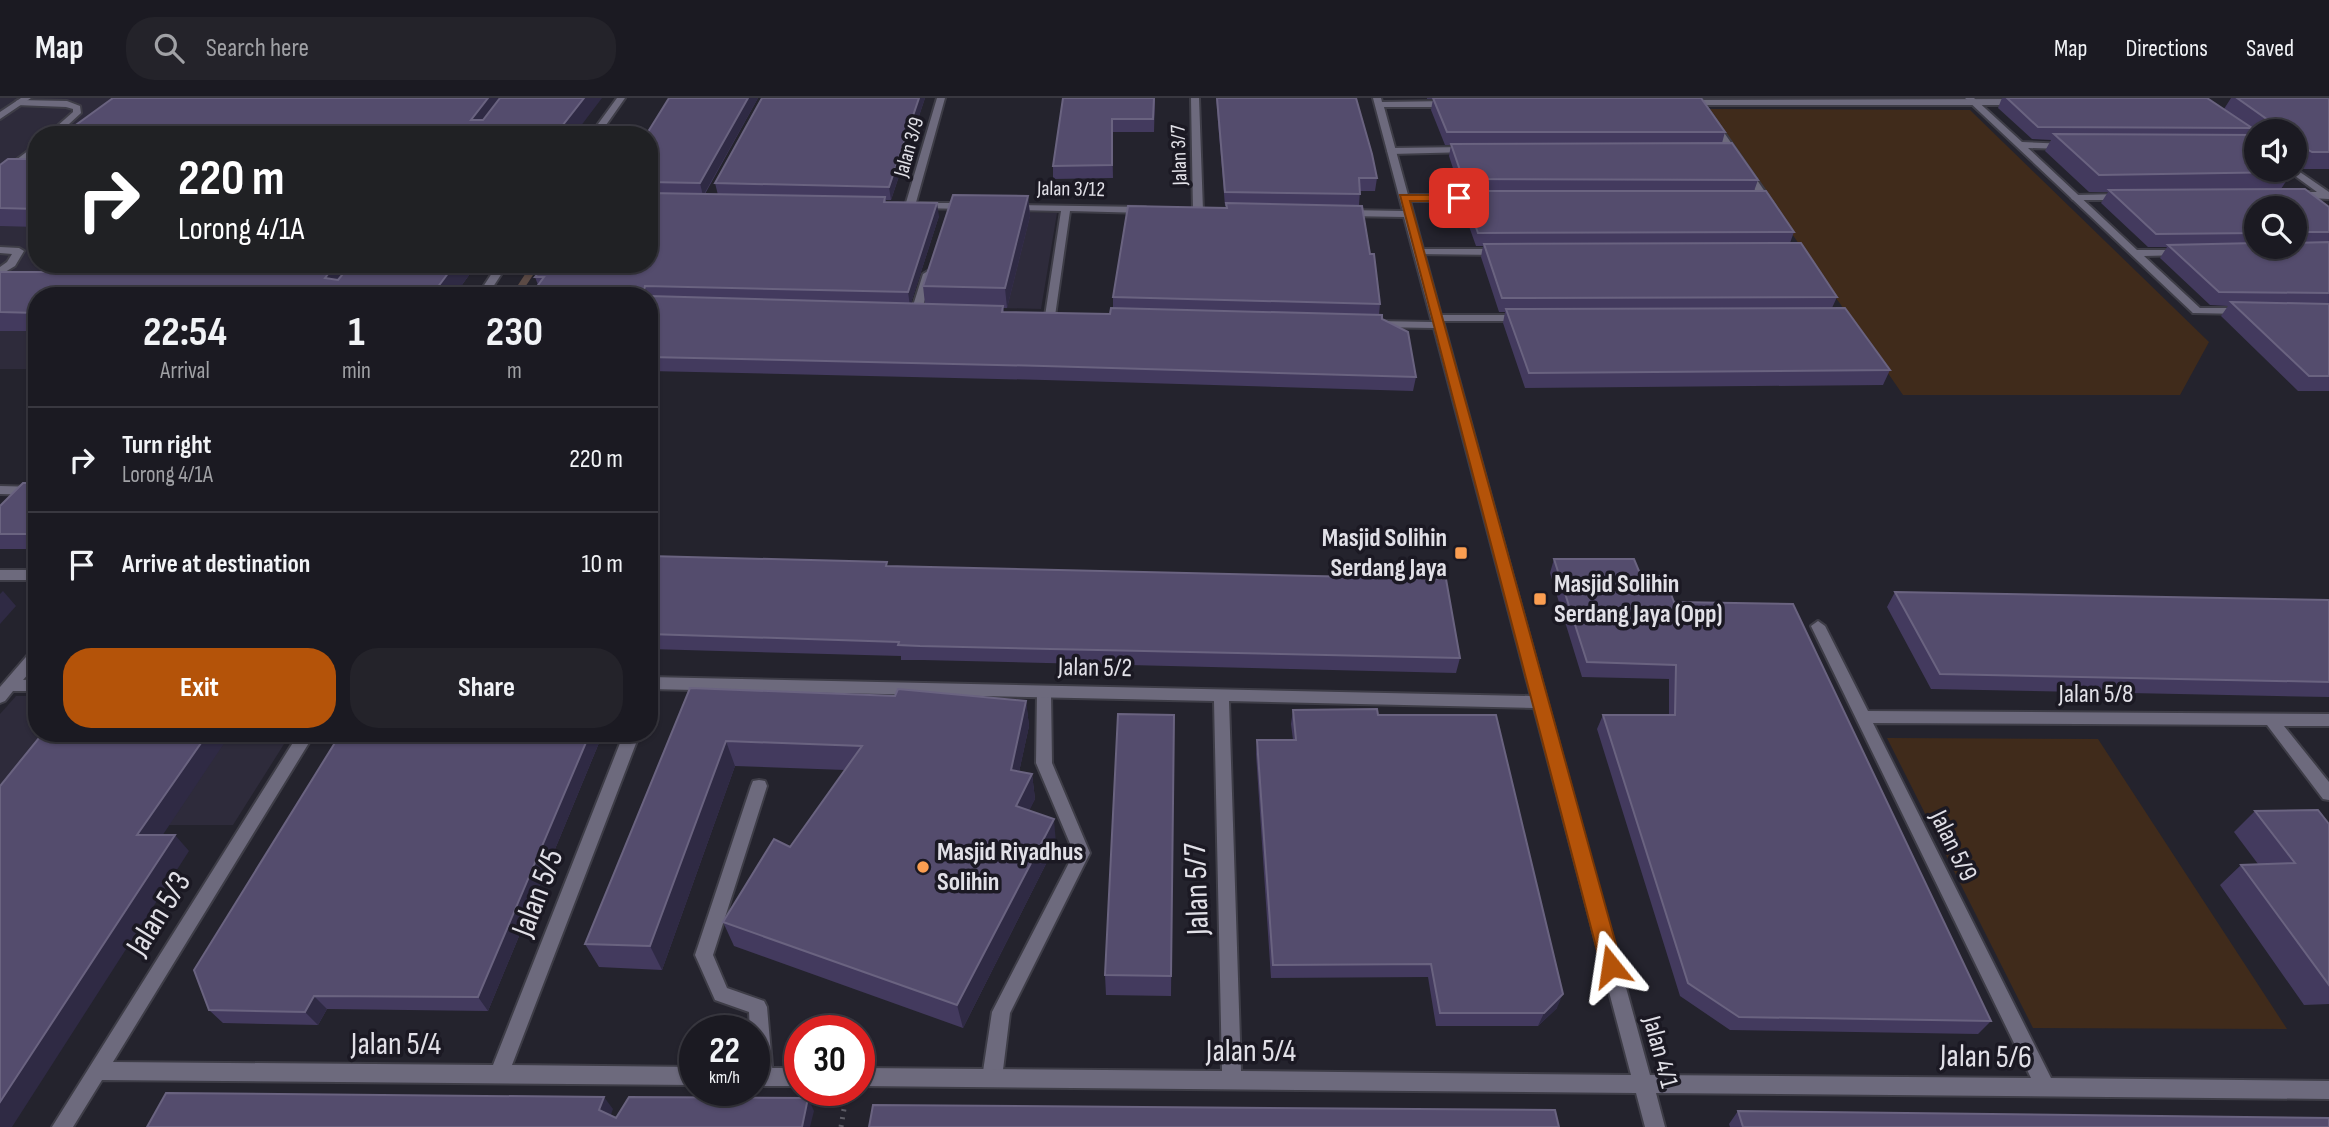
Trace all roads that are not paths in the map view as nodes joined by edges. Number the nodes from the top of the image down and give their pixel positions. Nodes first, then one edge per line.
1 (621, 98) edge
2 (941, 98) edge
3 (1195, 98) edge
4 (1971, 100) edge
5 (23, 101) edge
6 (1378, 101) edge
7 (1697, 101) edge
8 (2027, 102) edge
9 (1671, 103) edge
10 (1462, 104) edge
11 (0, 116) edge
12 (62, 126) edge
13 (601, 126) edge
14 (2020, 145) junction
15 (2076, 146) edge
16 (1391, 150) junction
17 (1473, 150) edge
18 (1717, 150) edge
19 (1731, 150) junction
20 (28, 154) edge
21 (11, 168) edge
22 (2307, 181) edge
23 (2284, 195) edge
24 (2327, 196) edge
25 (2131, 197) edge
26 (1404, 198) junction
27 (1501, 198) edge
28 (2076, 198) junction
29 (1751, 199) edge
30 (1765, 199) junction
31 (897, 205) edge
32 (910, 206) junction
33 (950, 206) junction
34 (977, 207) edge
35 (1004, 207) edge
36 (1066, 208) junction
37 (1158, 210) edge
38 (1185, 210) edge
39 (1198, 211) junction
40 (1211, 211) edge
41 (1329, 213) edge
42 (1408, 214) junction
43 (946, 219) edge
44 (1780, 220) edge
45 (0, 250) edge
46 (1418, 252) junction
47 (1514, 252) edge
48 (2191, 252) edge
49 (2135, 253) junction
50 (933, 259) edge
51 (0, 272) edge
52 (902, 311) edge
53 (2250, 311) edge
54 (916, 312) junction
55 (929, 312) edge
56 (1037, 316) edge
57 (1050, 316) junction
58 (1062, 316) edge
59 (1532, 318) edge
60 (1437, 322) junction
61 (1356, 323) edge
62 (0, 490) edge
63 (28, 491) edge
64 (0, 575) edge
65 (28, 575) edge
66 (1818, 626) dead end
67 (28, 664) edge
68 (658, 685) edge
69 (28, 687) edge
70 (5, 691) edge
71 (1044, 692) junction
72 (1221, 695) junction
73 (1540, 702) junction
74 (1863, 717) junction
75 (2271, 720) junction
76 (2329, 720) edge
77 (301, 742) edge
78 (628, 742) edge
79 (759, 786) dead end
80 (2329, 794) edge
81 (758, 1015) edge
82 (96, 1071) junction
83 (499, 1074) junction
84 (679, 1076) edge
85 (875, 1077) edge
86 (992, 1078) junction
87 (1232, 1081) junction
88 (1643, 1083) junction
89 (2045, 1087) junction
90 (2329, 1090) edge
91 (62, 1127) edge
92 (1655, 1127) edge

1 - 13 street
2 - 32 street, Jalan 3/9
3 - 39 street, Jalan 3/7
4 - 7 street
4 - 8 street
4 - 14 street
5 - 11 street
5 - 12 street
6 - 10 street
6 - 16 street, Jalan 4/1
7 - 9 street
7 - 19 street
14 - 15 street
14 - 28 street
16 - 17 street
16 - 26 street, Jalan 4/1
18 - 19 street
19 - 30 street
20 - 21 street
22 - 24 street
23 - 24 street
25 - 28 street
26 - 27 street
26 - 42 street, Jalan 4/1
28 - 49 street
29 - 30 street
30 - 44 street
31 - 32 street
32 - 33 street
33 - 34 street
33 - 43 street
35 - 36 street, Jalan 3/12
36 - 37 street, Jalan 3/12
36 - 57 street
38 - 39 street
39 - 40 street
41 - 42 street
42 - 46 street, Jalan 4/1
45 - 51 street
46 - 47 street
46 - 60 street, Jalan 4/1
48 - 49 street
49 - 53 street
50 - 54 street
52 - 54 street
54 - 55 street
56 - 57 street
57 - 58 street
59 - 60 street
60 - 61 street
60 - 73 street, Jalan 4/1
62 - 63 street
64 - 65 street
66 - 74 street, Jalan 5/9
67 - 70 street
68 - 71 street, Jalan 5/2
69 - 70 street
71 - 72 street, Jalan 5/2
71 - 86 street
72 - 73 street, Jalan 5/2
72 - 87 street, Jalan 5/7
73 - 88 street, Jalan 4/1
74 - 75 street, Jalan 5/8
74 - 89 street, Jalan 5/9
75 - 76 street, Jalan 5/8
75 - 80 street
77 - 82 street, Jalan 5/3
78 - 83 street, Jalan 5/5
79 - 81 street
82 - 83 street, Jalan 5/4
82 - 91 street, Jalan 5/3
83 - 84 street, Jalan 5/4
85 - 86 street, Jalan 5/4
86 - 87 street, Jalan 5/4
87 - 88 street, Jalan 5/4
88 - 89 street, Jalan 5/6
88 - 92 street, Jalan 4/1
89 - 90 street, Jalan 5/6

